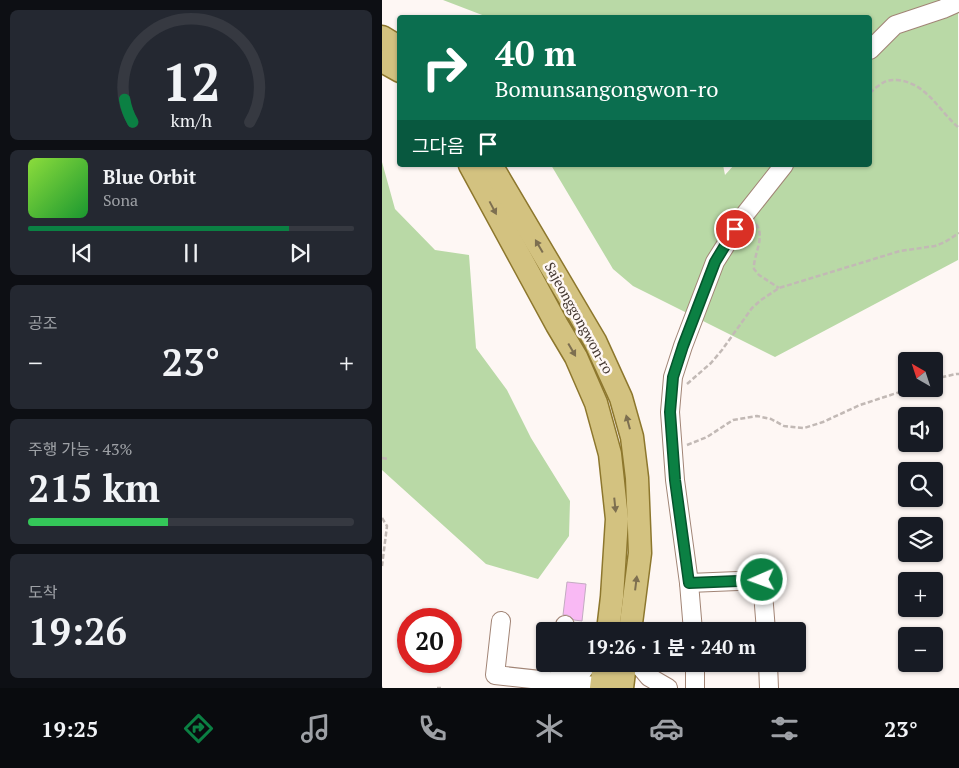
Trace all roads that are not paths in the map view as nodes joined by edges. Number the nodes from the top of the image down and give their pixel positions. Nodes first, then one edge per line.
1 (958, 2) edge
2 (382, 37) edge
3 (397, 46) edge
4 (872, 48) edge
5 (382, 61) edge
6 (397, 69) edge
7 (471, 167) edge
8 (492, 167) edge
9 (782, 167) edge
10 (689, 583) junction
11 (501, 621) dead end
12 (617, 622) edge
13 (621, 622) edge
14 (692, 622) edge
15 (765, 622) edge
16 (561, 672) edge
17 (581, 672) edge
18 (606, 672) edge
19 (621, 672) edge
20 (645, 672) edge
21 (695, 672) edge
22 (768, 672) edge
23 (562, 685) edge
24 (610, 688) edge
25 (668, 688) edge
26 (695, 688) edge
27 (769, 688) edge

1 - 4 street
2 - 3 main road
5 - 6 main road
7 -> 12 main road, Sajeonggongwon-ro
13 -> 8 main road, Sajeonggongwon-ro
9 - 10 street
10 - 14 street
10 - 15 street
11 - 23 street
16 - 23 street
17 - 23 street
18 - 24 main road
19 - 24 main road
20 - 25 street
21 - 26 street
22 - 27 street
23 - 24 street

